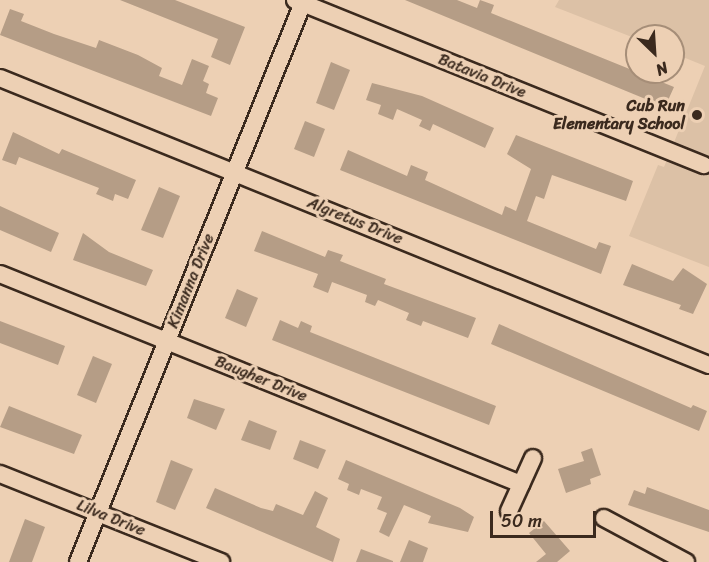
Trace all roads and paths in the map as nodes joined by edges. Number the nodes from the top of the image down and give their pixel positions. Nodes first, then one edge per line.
1 (300, 1) edge
2 (0, 78) edge
3 (704, 165) dead end
4 (234, 172) junction
5 (0, 274) edge
6 (167, 341) junction
7 (709, 364) edge
8 (532, 458) dead end
9 (0, 474) edge
10 (521, 484) junction
11 (509, 511) dead end
12 (99, 512) junction
13 (604, 518) dead end
14 (78, 562) edge
15 (221, 562) edge
16 (686, 562) edge

1 - 3 street, Batavia Drive
1 - 4 street, Kimanna Drive
2 - 4 street, Algretus Drive
4 - 6 street, Kimanna Drive
4 - 7 street, Algretus Drive
5 - 6 street, Baugher Drive
6 - 10 street, Baugher Drive
6 - 12 street, Kimanna Drive
8 - 10 street
9 - 12 street, Lilva Drive
10 - 11 street
12 - 14 street, Kimanna Drive
12 - 15 street, Lilva Drive
13 - 16 street

